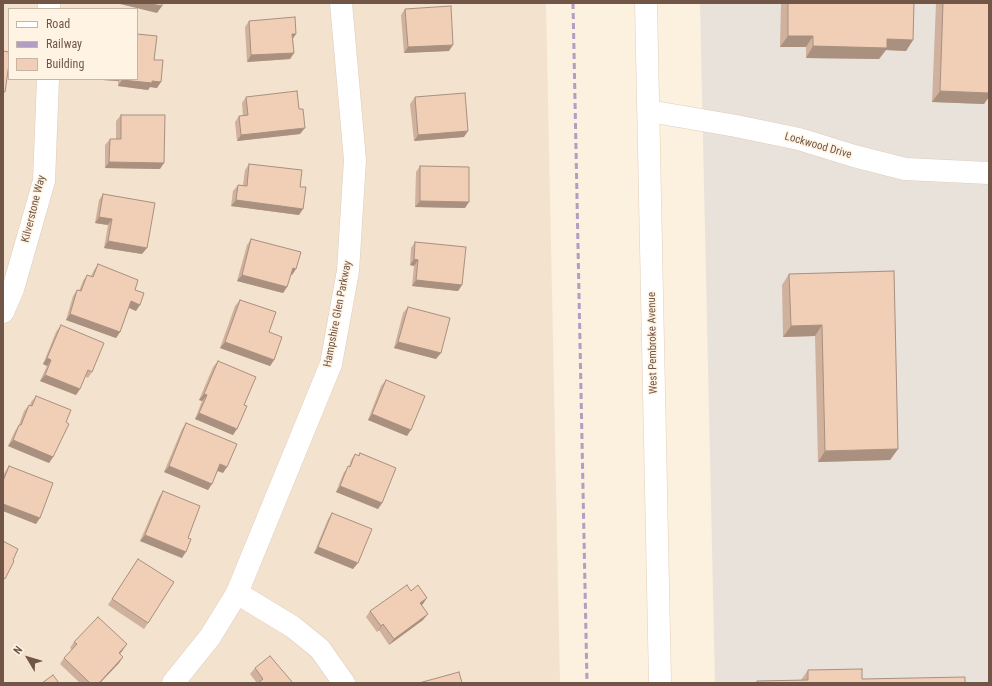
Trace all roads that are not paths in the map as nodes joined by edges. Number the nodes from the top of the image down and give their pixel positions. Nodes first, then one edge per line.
1 (341, 3) edge
2 (646, 3) edge
3 (48, 80) edge
4 (649, 111) junction
5 (989, 173) edge
6 (3, 312) edge
7 (237, 593) junction
8 (173, 683) edge
9 (344, 683) edge
10 (660, 683) edge

1 - 7 street, Hampshire Glen Parkway
2 - 4 street, West Pembroke Avenue
3 - 6 street, Kilverstone Way
4 - 5 street, Lockwood Drive
4 - 10 street, West Pembroke Avenue
7 - 8 street, Hampshire Glen Parkway
7 - 9 street

